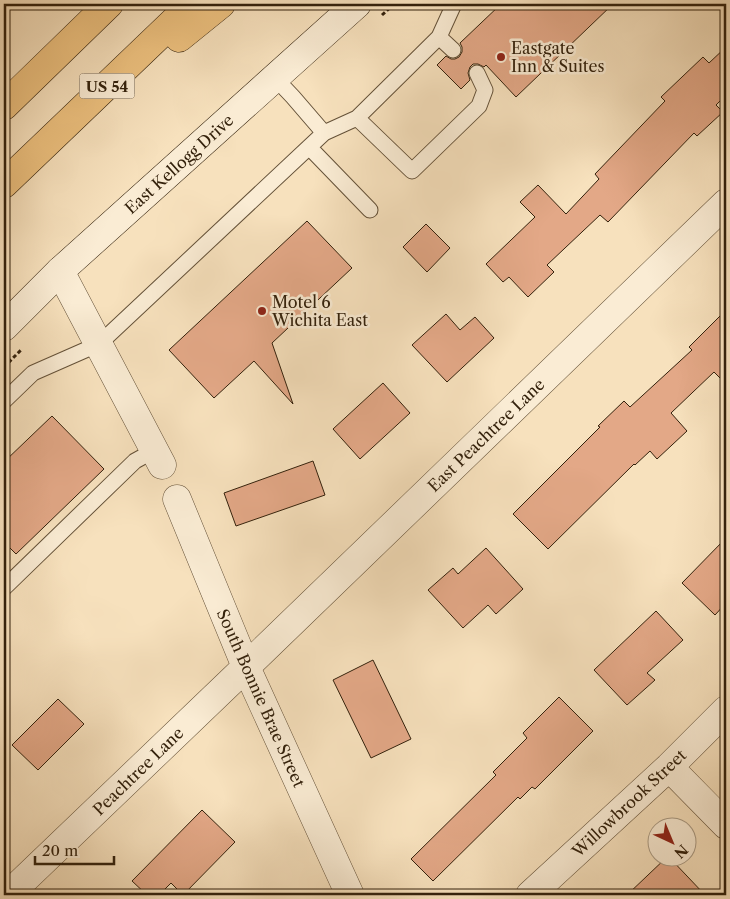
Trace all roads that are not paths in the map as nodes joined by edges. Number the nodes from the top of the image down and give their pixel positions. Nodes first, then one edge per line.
1 (104, 4) edge
2 (109, 4) edge
3 (192, 4) edge
4 (221, 4) edge
5 (358, 4) edge
6 (454, 4) edge
7 (439, 37) junction
8 (68, 43) junction
9 (453, 50) dead end
10 (478, 73) dead end
11 (275, 78) junction
12 (4, 106) edge
13 (357, 118) junction
14 (324, 133) junction
15 (309, 147) junction
16 (13, 176) edge
17 (726, 203) edge
18 (370, 210) dead end
19 (60, 271) junction
20 (13, 313) edge
21 (4, 327) edge
22 (99, 344) junction
23 (4, 401) edge
24 (158, 458) joint
25 (177, 499) dead end
26 (4, 588) edge
27 (246, 667) junction
28 (726, 710) edge
29 (669, 766) junction
30 (726, 825) edge
31 (8, 895) edge
32 (350, 895) edge
33 (530, 895) edge

1 - 8 highway
2 - 8 highway
3 - 16 highway, US 54
4 - 16 highway
5 - 11 street, East Kellogg Drive
6 - 7 lane
7 - 9 lane
7 - 13 lane
8 - 12 highway
10 - 13 lane
11 - 14 lane
11 - 19 street, East Kellogg Drive
13 - 14 lane
14 - 15 lane
15 - 18 lane
15 - 22 lane
17 - 27 street, East Peachtree Lane
19 - 20 street, East Kellogg Drive
19 - 22 street
20 - 21 street, East Kellogg Drive
22 - 23 lane
22 - 24 street
24 - 26 lane
25 - 27 street, South Bonnie Brae Street
27 - 31 street, Peachtree Lane
27 - 32 street, South Bonnie Brae Street
28 - 29 street, Willowbrook Street
29 - 30 street
29 - 33 street, Willowbrook Street

